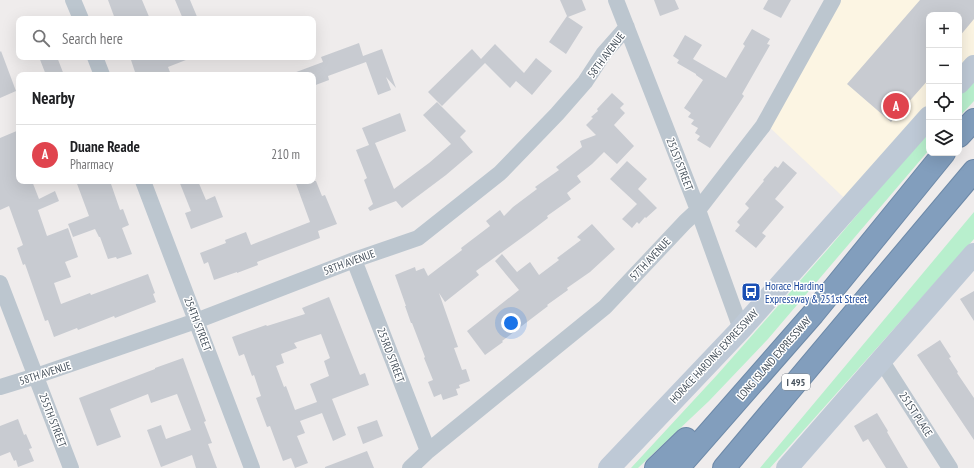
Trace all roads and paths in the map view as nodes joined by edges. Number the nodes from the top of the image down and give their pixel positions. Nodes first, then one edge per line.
1 (73, 0) edge
2 (616, 0) edge
3 (833, 0) edge
4 (79, 16) edge
5 (627, 27) junction
6 (96, 60) edge
7 (974, 66) edge
8 (101, 72) edge
9 (962, 80) edge
10 (926, 120) edge
11 (974, 120) edge
12 (962, 133) edge
13 (942, 156) edge
14 (974, 171) edge
15 (144, 184) edge
16 (698, 210) junction
17 (974, 254) edge
18 (354, 260) junction
19 (0, 283) edge
20 (813, 314) junction
21 (196, 321) junction
22 (740, 329) junction
23 (881, 360) junction
24 (36, 376) junction
25 (0, 387) edge
26 (428, 451) junction
27 (71, 468) edge
28 (252, 468) edge
29 (410, 468) edge
30 (609, 468) edge
31 (656, 468) edge
32 (678, 468) edge
33 (724, 468) edge
34 (787, 468) edge
35 (950, 468) edge

1 - 4 street
2 - 5 street, 251ST STREET
3 - 16 street, 57TH AVENUE
5 - 16 street, 251ST STREET
5 - 18 street, 58TH AVENUE
6 - 8 street
7 - 9 main road
10 - 22 main road, HORACE HARDING EXPRESSWAY
11 - 12 highway
13 - 20 highway, LONG ISLAND EXPRESSWAY / I 495
14 - 33 highway, I 495
15 - 21 street, 254TH STREET
16 - 22 street, 251ST STREET
16 - 26 street, 57TH AVENUE
17 - 23 main road
18 - 21 street, 58TH AVENUE
18 - 26 street, 253RD STREET
19 - 24 street, 255TH STREET
20 - 31 highway
20 - 32 highway, LONG ISLAND EXPRESSWAY / I 495
21 - 24 street, 58TH AVENUE
21 - 28 street, 254TH STREET
22 - 30 main road, HORACE HARDING EXPRESSWAY
23 - 34 main road
23 - 35 street, 251ST PLACE
24 - 25 street, 58TH AVENUE
24 - 27 street, 255TH STREET
26 - 29 street, 57TH AVENUE

